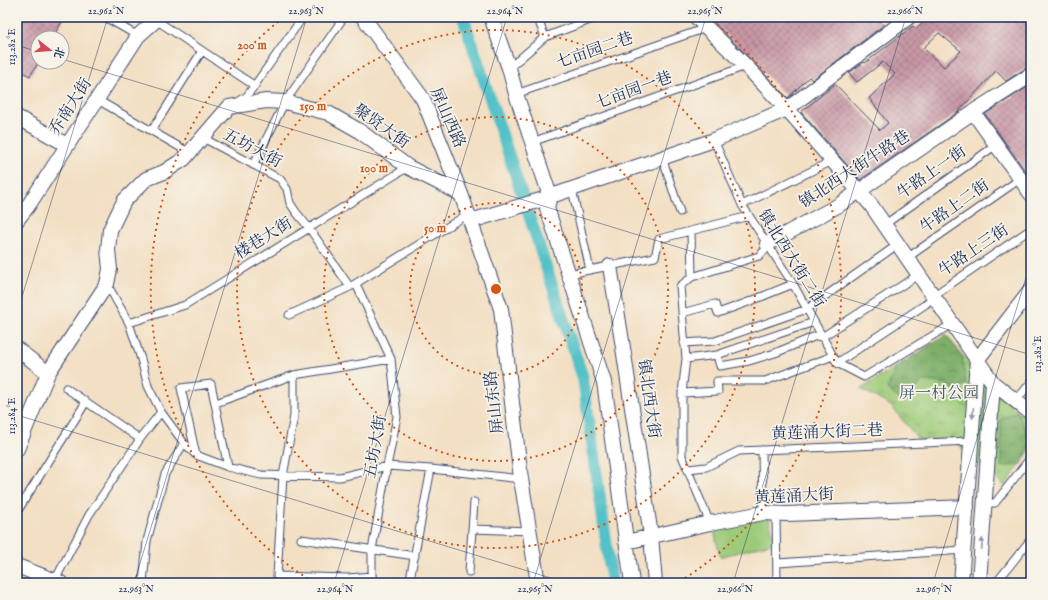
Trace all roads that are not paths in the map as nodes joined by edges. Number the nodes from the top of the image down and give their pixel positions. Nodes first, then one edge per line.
1 (105, 17) edge
2 (303, 17) edge
3 (344, 17) edge
4 (363, 17) edge
5 (491, 17) edge
6 (537, 17) edge
7 (598, 17) edge
8 (696, 17) edge
9 (908, 17) edge
10 (158, 19) edge
11 (706, 28) junction
12 (138, 36) junction
13 (545, 37) junction
14 (202, 51) junction
15 (746, 66) junction
16 (509, 68) junction
17 (1031, 75) edge
18 (254, 86) junction
19 (516, 94) junction
20 (96, 99) junction
21 (285, 102) junction
22 (229, 108) junction
23 (787, 109) junction
24 (973, 112) junction
25 (17, 116) edge
26 (152, 130) junction
27 (203, 138) junction
28 (714, 140) junction
29 (532, 142) junction
30 (67, 145) junction
31 (996, 145) junction
32 (190, 153) junction
33 (662, 157) junction
34 (832, 161) junction
35 (253, 165) junction
36 (408, 167) junction
37 (1020, 179) junction
38 (572, 188) junction
39 (859, 192) junction
40 (461, 194) junction
41 (1031, 194) edge
42 (544, 198) junction
43 (742, 205) junction
44 (680, 212) dead end
45 (749, 216) junction
46 (469, 218) junction
47 (17, 220) edge
48 (884, 224) junction
49 (309, 228) junction
50 (1031, 228) edge
51 (691, 231) junction
52 (767, 244) junction
53 (897, 245) junction
54 (907, 258) junction
55 (610, 266) junction
56 (590, 270) junction
57 (569, 274) junction
58 (918, 275) junction
59 (692, 278) junction
60 (107, 284) junction
61 (793, 284) junction
62 (353, 286) junction
63 (1031, 290) edge
64 (933, 296) junction
65 (806, 308) junction
66 (682, 313) junction
67 (289, 315) dead end
68 (814, 322) junction
69 (129, 323) junction
70 (952, 324) junction
71 (822, 337) junction
72 (684, 343) junction
73 (17, 349) edge
74 (717, 355) junction
75 (391, 359) junction
76 (686, 359) junction
77 (835, 359) junction
78 (977, 360) junction
79 (48, 373) junction
80 (294, 375) junction
81 (1031, 382) edge
82 (993, 383) junction
83 (66, 388) dead end
84 (682, 393) junction
85 (1016, 401) junction
86 (86, 402) junction
87 (216, 404) junction
88 (161, 412) junction
89 (1031, 413) edge
90 (140, 440) junction
91 (971, 442) junction
92 (184, 443) junction
93 (17, 449) edge
94 (762, 450) junction
95 (196, 455) junction
96 (1031, 457) edge
97 (387, 466) junction
98 (228, 467) junction
99 (431, 469) junction
100 (688, 469) junction
101 (283, 476) junction
102 (522, 479) junction
103 (474, 502) dead end
104 (984, 503) junction
105 (967, 506) junction
106 (17, 512) edge
107 (769, 513) junction
108 (710, 523) junction
109 (472, 529) junction
110 (530, 531) junction
111 (651, 536) junction
112 (301, 539) dead end
113 (1031, 539) edge
114 (626, 542) junction
115 (372, 550) junction
116 (964, 550) junction
117 (415, 556) junction
118 (778, 563) junction
119 (17, 566) edge
120 (469, 572) dead end
121 (33, 578) edge
122 (372, 580) edge
123 (56, 582) edge
124 (143, 583) edge
125 (410, 583) edge
126 (538, 583) edge
127 (632, 583) edge
128 (655, 583) edge
129 (777, 583) edge
130 (961, 583) edge
131 (980, 583) edge
132 (996, 583) edge

1 - 12 lane
2 - 18 lane
3 - 21 lane
4 - 40 street, 屏山西路
5 - 16 street
6 - 13 lane
7 - 13 lane
8 - 11 street
9 - 23 street
10 - 12 street, 乔南大街
10 - 14 lane
11 - 15 street
11 - 19 lane, 七亩园二巷
12 - 20 street, 乔南大街
13 - 16 lane
14 - 18 lane
14 - 26 lane
15 - 23 street
15 - 29 lane, 七亩园一巷
16 - 19 street
17 - 24 street, 镇北西大街牛路巷
18 - 22 lane
19 - 29 street
20 - 26 lane
20 - 30 street, 乔南大街
21 - 22 street, 聚贤大街
21 - 35 lane
21 - 36 street, 聚贤大街
22 - 27 street
23 - 28 street
23 - 34 street
24 - 31 street
24 - 39 street, 镇北西大街牛路巷
25 - 30 street
26 - 32 lane
27 - 32 street
27 - 35 lane, 五坊大街
28 - 33 street
28 - 43 lane, 镇北西大街二街
29 - 42 street
30 - 47 street, 乔南大街
31 - 37 street
31 - 48 lane, 牛路上一街
32 - 60 street
33 - 38 street
33 - 44 lane
34 - 39 street
34 - 43 lane
35 - 49 lane, 五坊大街
36 - 40 street, 聚贤大街
36 - 49 lane, 楼巷大街
37 - 41 street
37 - 54 lane, 牛路上二街
38 - 42 street
38 - 56 lane
39 - 48 street
39 - 52 street, 镇北西大街牛路巷
40 - 46 street, 屏山西路
42 - 46 street
42 - 57 street
43 - 45 lane, 镇北西大街二街
45 - 51 lane
45 - 52 lane, 镇北西大街二街
46 - 62 lane
46 - 102 street, 屏山东路
48 - 53 street
49 - 62 lane, 五坊大街
49 - 69 lane, 楼巷大街
50 - 64 lane, 牛路上三街
51 - 55 lane
51 - 59 lane
52 - 59 lane, 镇北西大街牛路巷
52 - 61 lane, 镇北西大街二街
53 - 54 street
53 - 65 lane
54 - 58 street
55 - 56 lane
55 - 111 street, 镇北西大街
56 - 57 lane
57 - 114 street
58 - 64 street
58 - 71 lane
59 - 66 lane
60 - 69 lane
60 - 79 street
61 - 65 lane, 镇北西大街二街
61 - 66 lane
62 - 67 lane
62 - 75 lane, 五坊大街
63 - 78 street
64 - 70 street
64 - 77 lane, 牛路上三街
65 - 68 lane, 镇北西大街二街
65 - 72 lane
66 - 72 lane
68 - 71 lane, 镇北西大街二街
68 - 74 lane
69 - 88 lane
70 - 77 lane
70 - 78 street
71 - 74 lane
71 - 77 lane, 镇北西大街二街
72 - 76 lane
73 - 79 street
74 - 76 lane
75 - 80 lane
75 - 97 lane, 五坊大街
76 - 84 lane
77 - 84 lane, 牛路上三街
78 - 82 street
78 -> 91 street
79 - 93 street
80 - 87 lane
80 - 101 lane
81 - 85 lane
82 - 85 street
82 - 104 street
83 - 86 lane
84 - 100 lane
85 - 89 street
86 - 90 lane
86 - 106 lane
87 - 95 lane
87 - 98 lane
88 - 90 lane
88 - 92 lane
90 - 123 lane
91 - 94 lane, 黄莲涌大街二巷
91 - 105 street
92 - 95 lane
92 - 124 lane
94 - 100 lane, 黄莲涌大街二巷
94 - 107 lane
95 - 98 lane
96 - 104 lane
97 - 99 lane
97 - 101 lane
97 - 115 lane, 五坊大街
98 - 101 lane
99 - 102 lane
99 - 117 lane
100 - 108 lane
101 - 122 lane
102 - 110 street, 屏山东路
103 - 109 lane
131 -> 104 street
105 - 107 street, 黄莲涌大街
105 - 116 street
107 - 108 street, 黄莲涌大街
107 - 118 lane
108 - 111 street, 黄莲涌大街
109 - 110 lane
109 - 120 lane
110 - 126 street, 屏山东路
111 - 114 street, 黄莲涌大街
111 - 128 street, 镇北西大街
112 - 115 lane
113 - 132 lane
114 - 127 street
115 - 117 lane
115 - 122 lane, 五坊大街
116 - 118 lane
116 - 130 street
117 - 125 lane
118 - 129 lane
119 - 121 street
121 - 123 street

